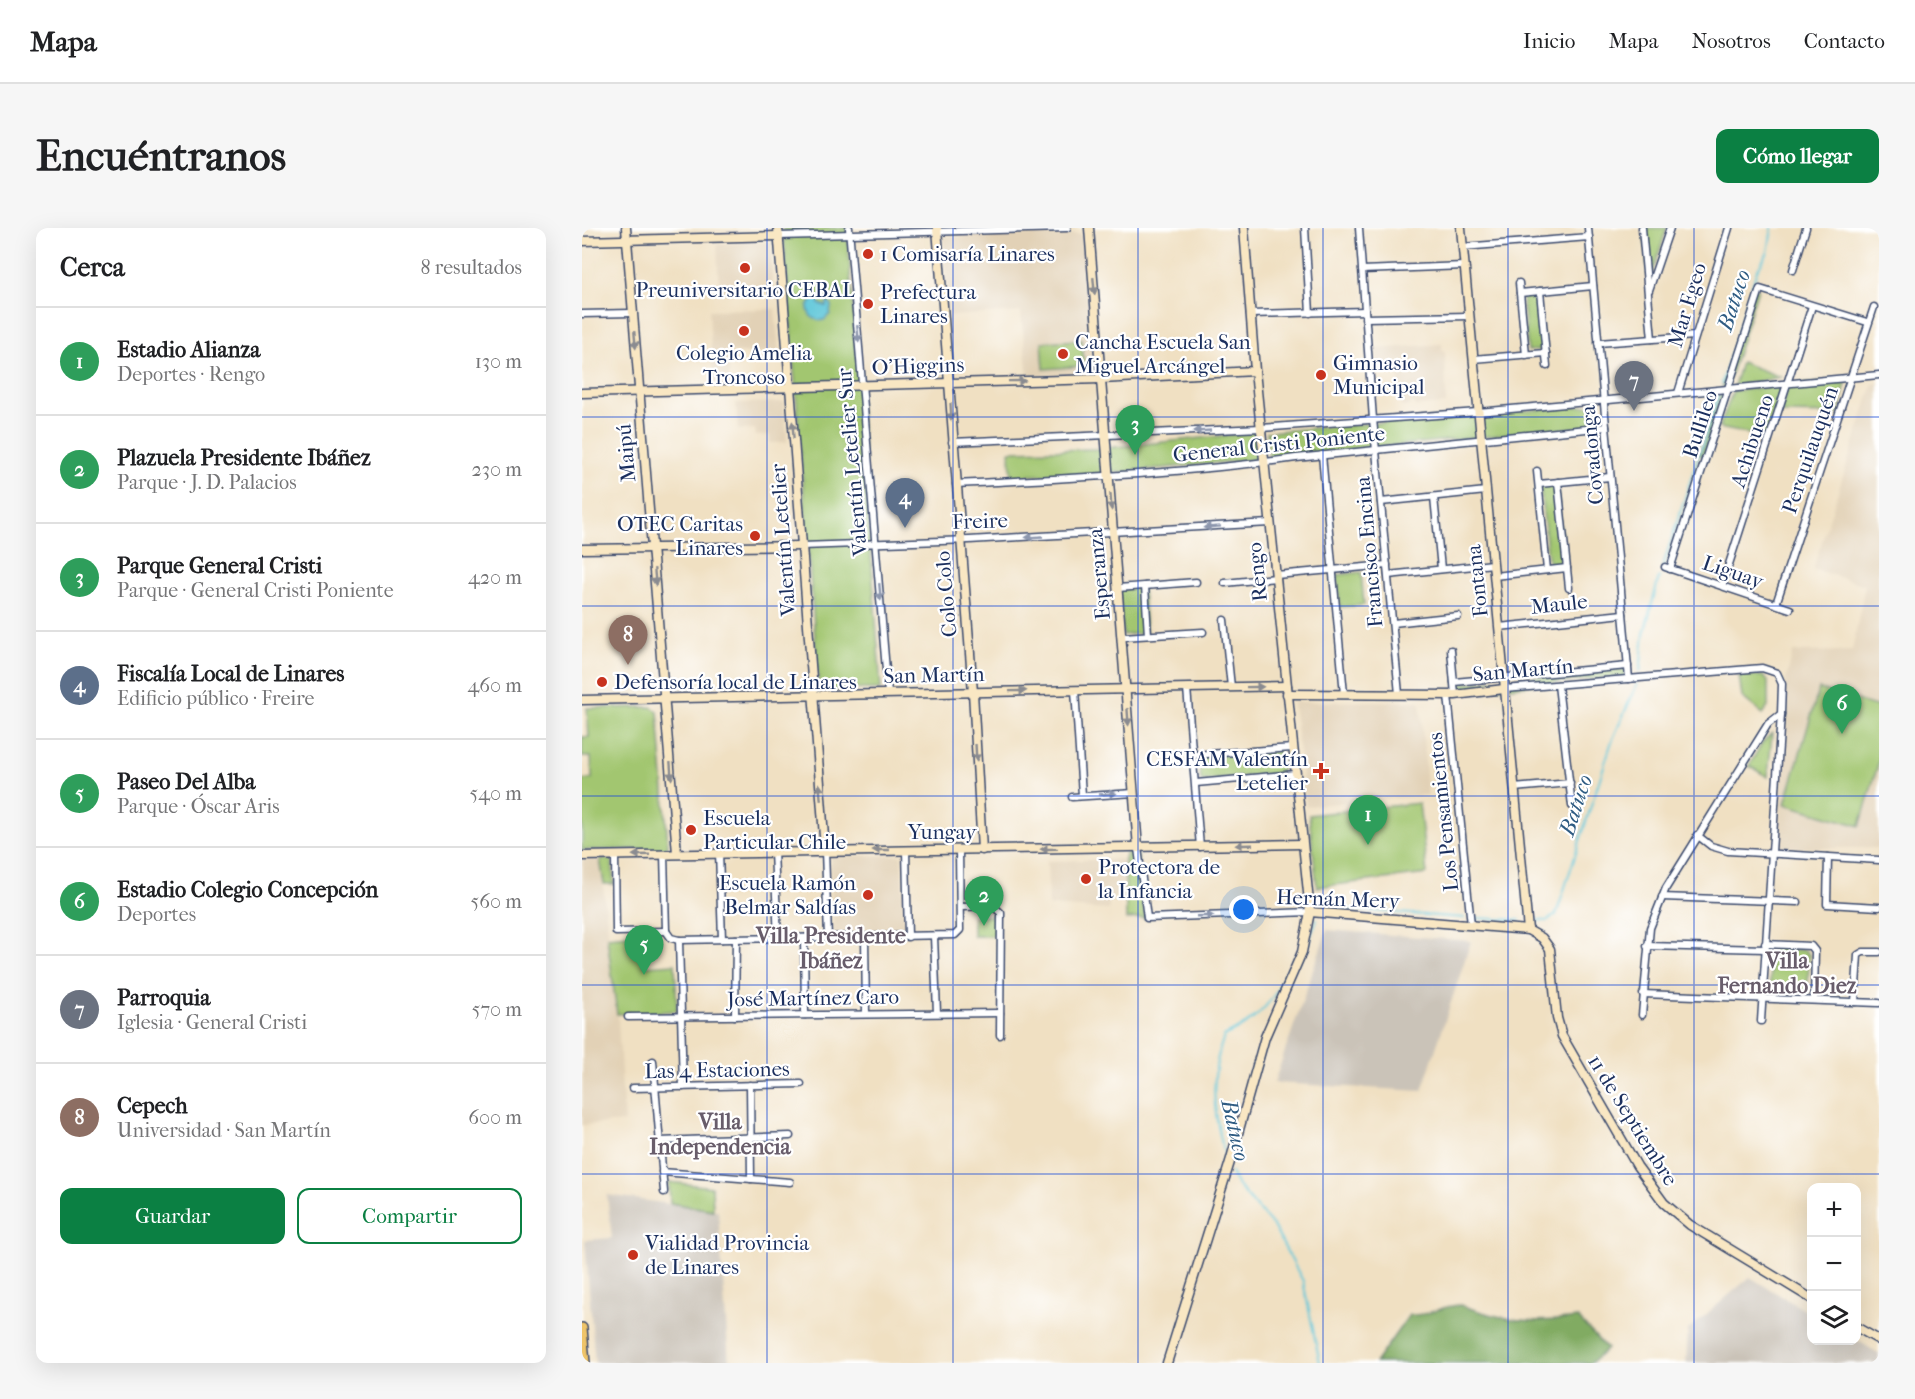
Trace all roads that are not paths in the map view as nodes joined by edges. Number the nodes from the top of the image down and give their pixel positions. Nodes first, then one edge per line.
1 (626, 228) edge
2 (1067, 228) edge
3 (1089, 228) edge
4 (1244, 228) edge
5 (1305, 228) edge
6 (1359, 228) edge
7 (1461, 228) edge
8 (1588, 228) edge
9 (1642, 228) edge
10 (1670, 228) edge
11 (1729, 228) edge
12 (1806, 228) edge
13 (937, 230) edge
14 (849, 231) edge
15 (779, 232) edge
16 (1589, 237) junction
17 (627, 240) junction
18 (582, 241) edge
19 (1462, 247) junction
20 (1464, 266) junction
21 (1362, 270) junction
22 (1793, 270) dead end
23 (1519, 283) dead end
24 (1593, 286) junction
25 (1540, 291) junction
26 (1520, 292) junction
27 (1648, 293) junction
28 (1812, 306) junction
29 (1874, 307) dead end
30 (632, 313) junction
31 (1310, 313) junction
32 (1251, 314) junction
33 (582, 315) edge
34 (1365, 315) junction
35 (1469, 316) junction
36 (1867, 322) junction
37 (1695, 336) junction
38 (1652, 339) junction
39 (1598, 343) junction
40 (1546, 353) junction
41 (1526, 355) junction
42 (1473, 359) junction
43 (1547, 366) dead end
44 (1255, 371) junction
45 (1879, 375) edge
46 (1853, 376) junction
47 (1101, 379) junction
48 (949, 382) junction
49 (1789, 382) junction
50 (862, 386) junction
51 (790, 388) junction
52 (1729, 388) junction
53 (639, 392) junction
54 (582, 393) edge
55 (1678, 393) junction
56 (1603, 399) junction
57 (1478, 412) junction
58 (1373, 419) junction
59 (1606, 427) junction
60 (1261, 428) junction
61 (1106, 436) junction
62 (1481, 440) junction
63 (952, 442) junction
64 (1377, 451) junction
65 (1322, 455) junction
66 (1264, 464) junction
67 (1537, 471) dead end
68 (1109, 476) junction
69 (1610, 477) junction
70 (1558, 482) junction
71 (956, 484) junction
72 (1539, 484) junction
73 (1486, 491) junction
74 (1434, 497) junction
75 (1381, 502) junction
76 (1270, 523) junction
77 (1113, 533) junction
78 (960, 541) junction
79 (876, 543) junction
80 (801, 546) junction
81 (582, 549) edge
82 (652, 549) junction
83 (1493, 564) junction
84 (1387, 565) junction
85 (1567, 568) junction
86 (1668, 568) joint
87 (1441, 569) junction
88 (1333, 570) junction
89 (1547, 570) junction
90 (1388, 575) junction
91 (1494, 576) junction
92 (1276, 577) junction
93 (1196, 582) dead end
94 (1225, 583) dead end
95 (1145, 586) junction
96 (1722, 586) junction
97 (1118, 588) junction
98 (1569, 588) dead end
99 (1776, 604) junction
100 (1790, 609) dead end
101 (1623, 614) junction
102 (1458, 616) dead end
103 (1224, 620) dead end
104 (1393, 623) junction
105 (1499, 627) junction
106 (1203, 632) dead end
107 (1148, 635) junction
108 (1122, 637) junction
109 (1452, 650) dead end
110 (1628, 666) junction
111 (1504, 678) junction
112 (1629, 679) junction
113 (1454, 682) junction
114 (1558, 685) junction
115 (1231, 687) junction
116 (1187, 688) junction
117 (1504, 689) junction
118 (1075, 690) junction
119 (1126, 690) junction
120 (1287, 690) junction
121 (973, 692) junction
122 (888, 694) junction
123 (1344, 694) junction
124 (1399, 694) junction
125 (1452, 695) junction
126 (812, 696) junction
127 (666, 698) junction
128 (582, 700) edge
129 (1781, 714) junction
130 (1293, 748) junction
131 (1193, 755) junction
132 (1296, 774) junction
133 (1196, 783) junction
134 (1570, 783) junction
135 (1514, 788) junction
136 (1134, 793) junction
137 (1082, 795) junction
138 (1072, 797) dead end
139 (1572, 806) dead end
140 (1697, 835) junction
141 (1302, 844) junction
142 (1200, 847) junction
143 (1138, 848) junction
144 (825, 850) junction
145 (906, 850) junction
146 (959, 850) junction
147 (982, 850) junction
148 (719, 852) junction
149 (774, 852) junction
150 (677, 853) junction
151 (664, 854) junction
152 (1771, 855) junction
153 (582, 856) edge
154 (615, 856) junction
155 (1828, 857) junction
156 (1879, 860) edge
157 (1662, 897) junction
158 (1768, 901) junction
159 (1798, 902) dead end
160 (961, 907) junction
161 (1879, 907) edge
162 (1310, 912) junction
163 (1147, 918) joint
164 (1471, 925) junction
165 (1528, 930) junction
166 (666, 931) junction
167 (934, 936) junction
168 (865, 937) junction
169 (908, 937) junction
170 (804, 938) junction
171 (828, 938) junction
172 (722, 939) junction
173 (736, 939) junction
174 (778, 939) junction
175 (680, 940) junction
176 (1647, 946) junction
177 (1765, 946) junction
178 (1879, 952) edge
179 (1643, 993) junction
180 (1762, 998) junction
181 (1815, 1000) junction
182 (1855, 1002) junction
183 (1879, 1003) edge
184 (937, 1013) junction
185 (1000, 1013) junction
186 (866, 1014) junction
187 (805, 1015) junction
188 (1642, 1015) dead end
189 (735, 1016) junction
190 (628, 1017) dead end
191 (681, 1017) junction
192 (1761, 1021) dead end
193 (1000, 1035) dead end
194 (653, 1061) dead end
195 (801, 1084) dead end
196 (750, 1085) junction
197 (683, 1087) junction
198 (633, 1088) dead end
199 (655, 1088) junction
200 (790, 1136) dead end
201 (751, 1138) junction
202 (660, 1141) junction
203 (662, 1172) junction
204 (751, 1179) junction
205 (790, 1182) dead end
206 (664, 1192) dead end
207 (1807, 1296) edge
208 (582, 1328) edge
209 (1861, 1329) edge
210 (582, 1337) edge
211 (1879, 1340) edge
212 (585, 1363) edge
213 (1167, 1363) edge

1 - 17 main road, Maipú
2 - 13 street
3 -> 47 main road, Esperanza
4 - 32 main road, Rengo
5 - 31 street
6 - 21 street, Francisco Encina
7 - 19 main road, Fontana
8 - 16 street, Covadonga
9 - 27 street
10 - 27 street
11 - 37 street, Mar Egeo
12 - 22 street
13 - 14 street
13 - 48 main road, Colo Colo
14 - 15 street
14 -> 50 street, Valentín Letelier Sur
15 - 17 main road
15 - 51 main road, Valentín Letelier
16 - 19 street
16 - 24 street, Covadonga
17 - 18 main road
17 - 30 main road, Maipú
19 - 20 main road, Fontana
20 - 21 street
20 - 35 main road, Fontana
21 - 34 street, Francisco Encina
23 - 26 street
24 - 25 street
24 - 39 street, Covadonga
25 - 26 street
25 - 40 street
26 - 41 street
27 - 38 street
28 - 36 street
28 - 49 street, Achibueno
28 - 52 street, Bullileo
29 - 36 street, Perquilauquén
30 - 33 street
30 -> 53 main road, Maipú
31 - 32 street
31 - 34 street
32 - 44 main road, Rengo
34 - 35 street
34 - 58 street, Francisco Encina
35 - 42 main road, Fontana
36 - 46 street, Perquilauquén
37 - 38 street
37 - 55 street, Mar Egeo
38 - 39 street
39 - 56 street, Covadonga
40 - 41 street
40 - 43 street
41 - 42 street
42 - 57 main road, Fontana
44 - 47 main road, O'Higgins
44 - 60 main road, Rengo
45 - 46 street
46 - 49 street
46 - 99 street, Perquilauquén
48 -> 47 main road, O'Higgins
47 - 61 main road, Esperanza
48 - 50 main road, O'Higgins
48 -> 63 main road, Colo Colo
49 - 52 street
49 - 96 street, Achibueno
50 - 51 main road, O'Higgins
50 - 79 street, Valentín Letelier Sur
51 - 53 main road, O'Higgins
80 -> 51 main road, Valentín Letelier
52 - 55 street
52 - 86 street, Bullileo
53 - 54 main road, O'Higgins
53 - 82 main road, Maipú
55 - 56 street
56 - 57 street
56 - 59 street, Covadonga
57 - 58 street
57 - 62 main road, Fontana
58 - 60 street
58 - 64 street, Francisco Encina
59 - 62 street, General Cristi Poniente
59 - 69 street, Covadonga
60 -> 61 street
60 - 66 main road, Rengo
61 - 63 street
61 - 68 main road, Esperanza
62 - 64 street, General Cristi Poniente
62 - 73 main road, Fontana
63 - 71 main road, Colo Colo
64 - 65 street, General Cristi Poniente
64 - 75 street, Francisco Encina
65 - 66 street, General Cristi Poniente
65 - 88 street
66 - 68 street, General Cristi Poniente
66 - 76 main road, Rengo
67 - 72 street
68 - 71 street, General Cristi Poniente
68 -> 77 main road, Esperanza
69 - 70 street
69 - 101 street, Covadonga
70 - 72 street
70 - 85 street
71 - 78 main road, Colo Colo
72 - 89 street
73 - 74 street
73 - 83 main road, Fontana
74 - 75 street
74 - 87 street
75 - 84 street, Francisco Encina
76 -> 77 street, Freire
76 - 92 main road, Rengo
77 -> 78 street, Freire
77 - 97 main road, Esperanza
78 - 79 street, Freire
78 - 121 main road, Colo Colo
79 - 80 street, Freire
79 -> 122 street, Valentín Letelier Sur
80 - 82 main road, Freire
80 - 126 main road, Valentín Letelier
81 - 82 main road, Freire
82 -> 127 main road, Maipú
83 - 87 street
83 - 91 main road, Fontana
84 - 88 street
84 - 90 street, Francisco Encina
85 - 89 street
85 - 98 street
86 - 96 street, Liguay
87 - 90 street
88 - 92 street
88 - 123 street
89 - 91 street
90 - 104 street, Francisco Encina
91 - 105 main road, Fontana
92 - 94 street
92 - 120 main road, Rengo
93 - 95 street
95 - 97 street
95 - 107 street, Esperanza
96 - 99 street, Liguay
97 - 108 main road, Esperanza
99 - 100 street, Liguay
101 - 105 street, Maule
101 - 110 street, Covadonga
102 - 104 street
103 - 115 street
104 - 124 street, Francisco Encina
105 - 111 main road, Fontana
106 - 107 street
107 - 108 street
108 - 119 main road, Esperanza
109 - 113 street, Los Pensamientos
110 - 111 street, San Martín
110 - 112 street, Covadonga
111 - 113 street, San Martín
111 - 117 main road, Fontana
112 - 114 street, San Martín
112 - 129 street, San Martín
113 - 125 street, Los Pensamientos
114 - 117 street, San Martín
114 - 134 street
115 - 116 main road, San Martín
115 -> 120 main road, San Martín
116 - 119 main road, San Martín
116 - 131 street
117 - 125 main road, San Martín
117 - 135 main road, Fontana
118 - 119 main road, San Martín
121 -> 118 main road, San Martín
118 - 137 street
119 -> 136 main road, Esperanza
120 - 123 main road, San Martín
120 - 130 main road, Rengo
121 - 122 main road, San Martín
121 -> 147 main road, Colo Colo
122 - 126 main road, San Martín
123 - 124 main road, San Martín
124 - 125 main road, San Martín
125 - 164 street, Los Pensamientos
126 - 127 main road, San Martín
144 -> 126 main road, Valentín Letelier
127 - 128 main road, San Martín
127 -> 150 main road, Maipú
129 - 140 street
129 - 152 street
130 - 131 street
130 - 132 main road, Rengo
131 - 133 street
132 - 133 street
132 - 141 main road, Rengo
133 - 142 street
134 - 135 street
134 - 139 street
135 - 165 main road, Fontana
137 -> 136 street
136 - 143 main road, Esperanza
137 - 138 street
140 - 152 street
140 - 157 street
141 -> 142 main road, Yungay
141 - 162 main road, Rengo
142 - 143 main road, Yungay
143 -> 147 main road, Yungay
143 - 163 street, Esperanza
145 -> 144 main road, Yungay
144 - 149 main road, Yungay
144 - 171 street
145 - 146 main road, Yungay
145 - 169 street
146 - 147 main road, Yungay
146 - 160 street
148 - 149 main road, Yungay
148 - 150 main road, Yungay
148 - 172 street
149 - 174 street
150 - 151 main road, Yungay
151 -> 154 main road, Yungay
151 - 166 street
152 - 155 street
152 - 158 street
153 - 154 main road, Yungay
154 - 166 street
155 - 156 street
155 - 161 street
157 - 158 street
157 - 176 street
158 - 159 street
158 - 177 street
160 - 167 street
160 - 185 street
163 -> 162 street, Hernán Mery
162 - 164 main road, Hernán Mery
162 - 213 main road, Rengo
164 - 165 main road, Hernán Mery
165 - 207 main road, 11 de Septiembre
166 - 175 street
167 - 169 street
167 - 184 street
168 - 169 street
168 - 171 street
168 - 186 street
170 - 171 street
170 - 174 street
170 - 187 street
172 - 173 street
172 - 175 street
173 - 174 street
173 - 189 street
175 - 191 street
176 - 177 street
176 - 179 street
177 - 180 street
177 - 181 street
178 - 182 street
179 - 180 street
179 - 188 street
180 - 181 street
180 - 192 street
181 - 182 street
182 - 183 street
184 - 185 street, José Martínez Caro
184 - 186 street, José Martínez Caro
185 - 193 street
186 - 187 street, José Martínez Caro
187 - 189 street, José Martínez Caro
189 - 191 street, José Martínez Caro
190 - 191 street, José Martínez Caro
191 - 197 street
194 - 199 street
195 - 196 street, Las 4 Estaciones
196 - 197 street, Las 4 Estaciones
196 - 201 street
197 - 199 street, Las 4 Estaciones
198 - 199 street, Las 4 Estaciones
199 - 202 street
200 - 201 street
201 - 202 street
201 - 204 street
202 - 203 street
203 - 204 street
203 - 206 street
204 - 205 street
208 - 210 main road
209 - 211 main road
210 - 212 main road

